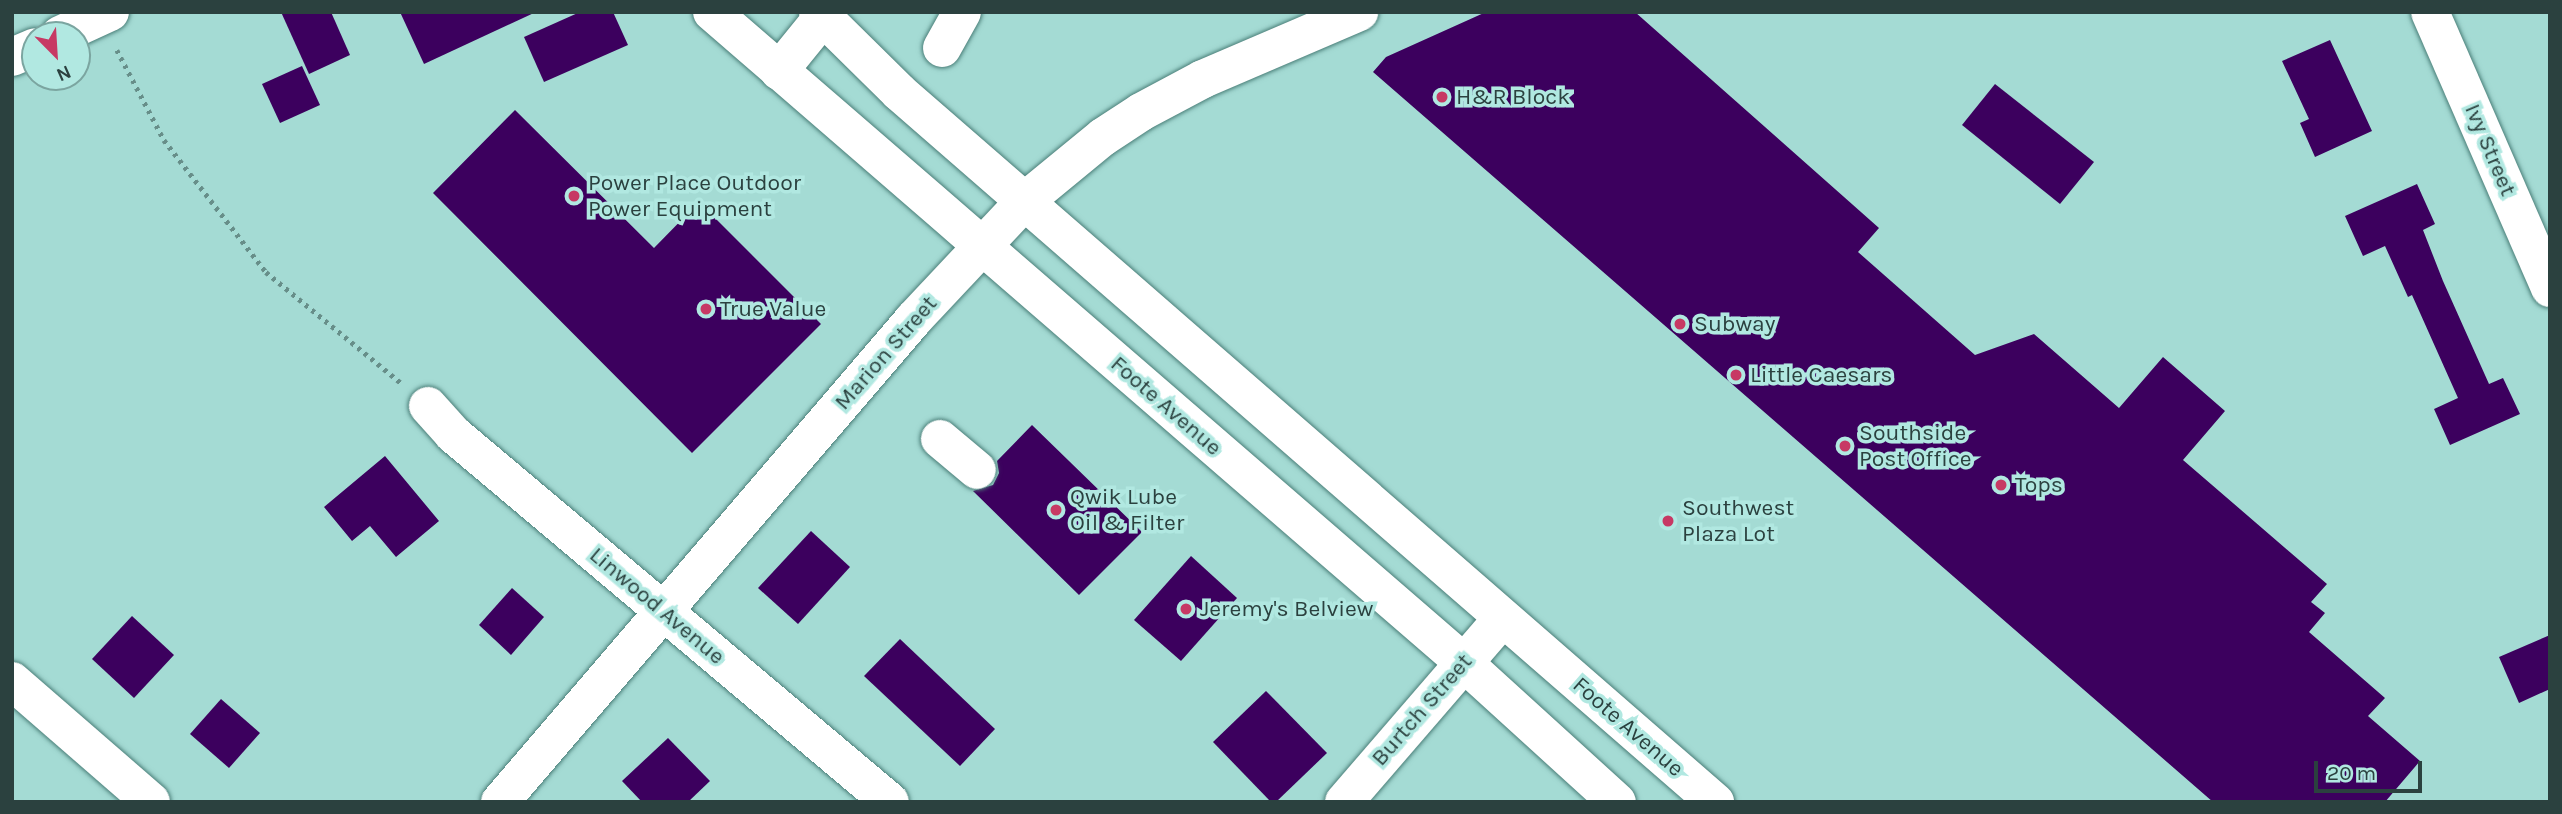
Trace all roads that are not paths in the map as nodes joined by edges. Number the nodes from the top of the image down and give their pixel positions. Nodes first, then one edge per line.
1 (712, 12) edge
2 (962, 12) edge
3 (1359, 12) edge
4 (2430, 12) edge
5 (823, 14) edge
6 (942, 48) dead end
7 (779, 71) junction
8 (1025, 201) junction
9 (982, 247) junction
10 (2550, 288) edge
11 (428, 406) road end
12 (940, 439) dead end
13 (977, 470) dead end
14 (663, 612) junction
15 (1502, 619) junction
16 (1463, 662) junction
17 (12, 681) edge
18 (152, 802) edge
19 (500, 802) edge
20 (890, 802) edge
21 (1344, 802) edge
22 (1617, 802) edge
23 (1715, 802) edge

1 - 7 main road, Foote Avenue
2 - 6 main road
3 - 8 main road, Marion Street
4 - 10 main road, Ivy Street
5 - 7 main road
5 - 8 main road, Foote Avenue
7 - 9 main road, Foote Avenue
8 - 9 main road, Marion Street
8 - 15 main road, Foote Avenue
9 - 14 main road, Marion Street
9 - 16 main road, Foote Avenue
11 - 14 main road, Linwood Avenue
12 - 13 main road
14 - 19 main road, Marion Street
14 - 20 main road, Linwood Avenue
15 - 16 main road, Burtch Street
15 - 23 main road, Foote Avenue
16 - 21 main road, Burtch Street
16 - 22 main road, Foote Avenue
17 - 18 main road

